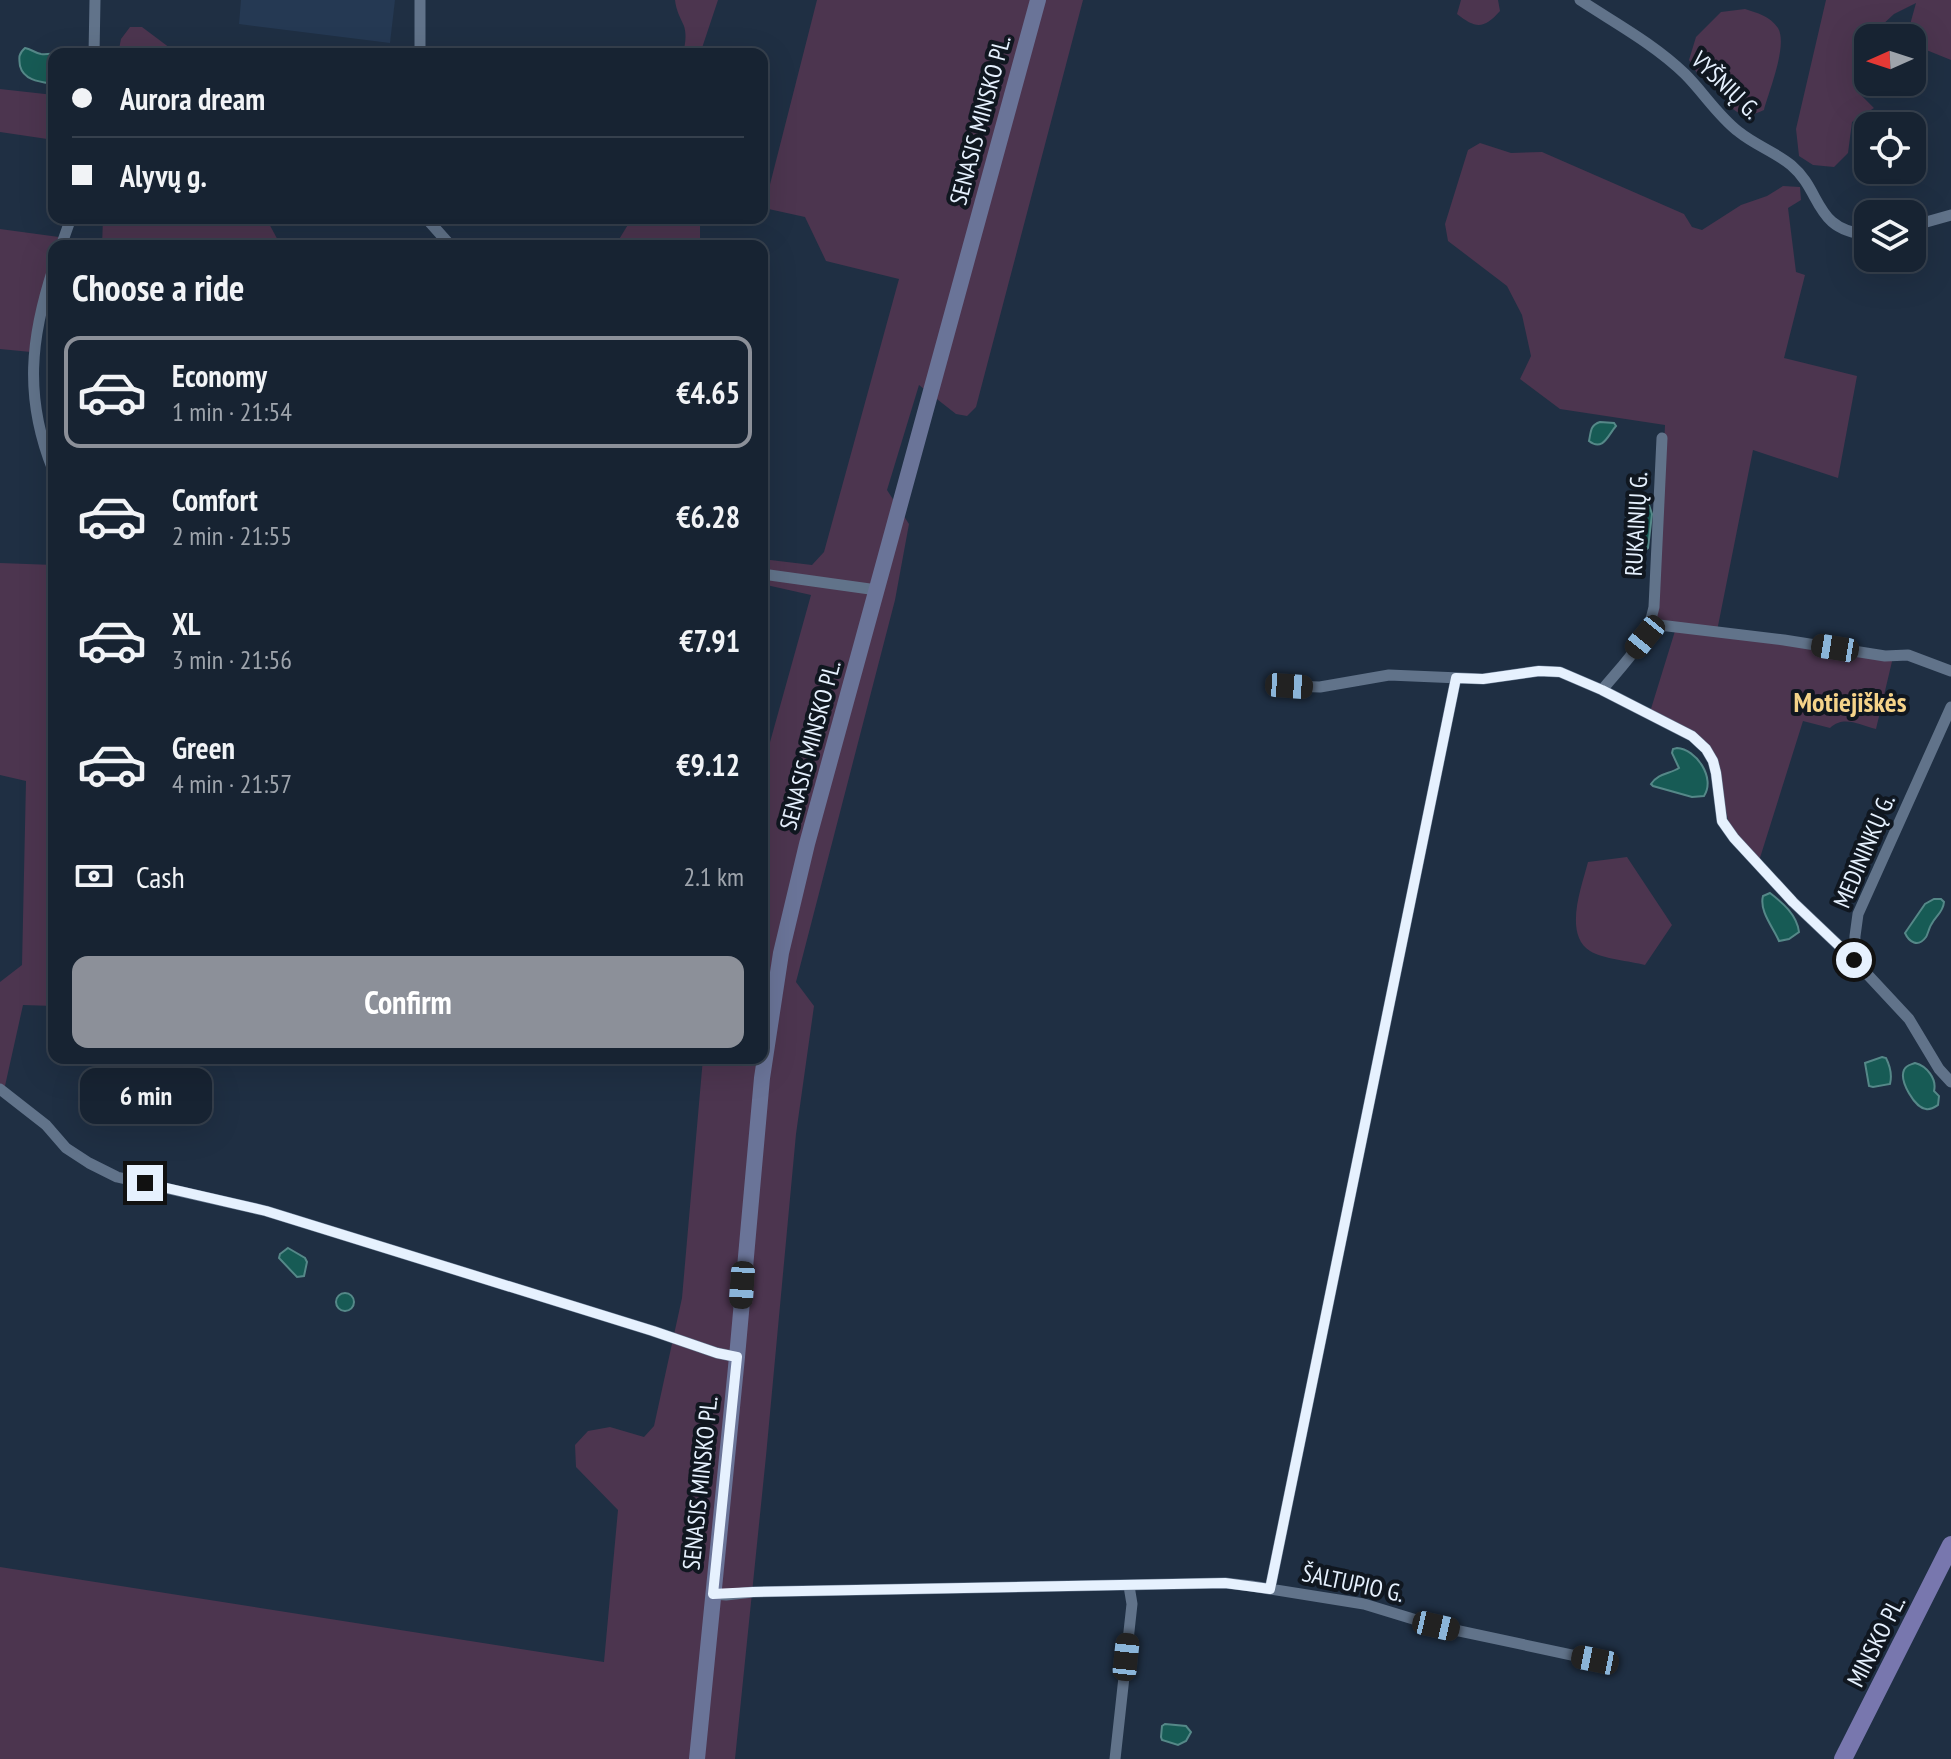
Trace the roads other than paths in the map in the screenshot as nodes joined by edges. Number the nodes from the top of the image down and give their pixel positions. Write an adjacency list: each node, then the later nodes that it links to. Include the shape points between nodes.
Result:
1 (95, 0): 5 (street)
2 (420, 0): 6 (street)
3 (1038, 0): 16 (main road, SENASIS MINSKO PL.)
4 (1580, 0): 10 (street, VYŠNIŲ G., via 1685,74 1739,133 1791,165 1835,225)
5 (94, 48)
6 (420, 48)
7 (1951, 215): 8 (street)
8 (1926, 222)
9 (431, 224): 11 (street)
10 (1854, 232)
11 (446, 240)
12 (48, 287): 14 (street, via 33,364 35,408)
13 (1662, 438): 17 (street, RUKAINIŲ G.)
14 (48, 457)
15 (768, 575): 16 (street)
16 (877, 590): 24 (main road, SENASIS MINSKO PL., via 807,844)
17 (1651, 624): 18 (street, via 1908,655); 21 (street, RUKAINIŲ G.)
18 (1951, 671)
19 (1456, 678): 20 (street, via 1389,675 1320,687); 21 (street, via 1560,672); 31 (street)
20 (1289, 686)
21 (1602, 690): 23 (street, via 1692,736 1706,749 1716,773 1722,821 1793,902)
22 (1951, 707): 23 (street, MEDININKŲ G., via 1858,914)
23 (1854, 960): 26 (street, via 1909,1019)
24 (768, 1036)
25 (764, 1064): 28 (main road, SENASIS MINSKO PL.)
26 (1951, 1082)
27 (0, 1089): 28 (street, via 66,1148 117,1177 266,1211)
28 (737, 1357): 32 (main road, SENASIS MINSKO PL.)
29 (1951, 1545): 36 (highway, MINSKO PL.)
30 (1129, 1586): 31 (street, ŠALTUPIO G., via 1225,1583); 32 (street, ŠALTUPIO G.); 35 (street, via 1132,1604)
31 (1270, 1589): 33 (street, ŠALTUPIO G., via 1364,1604 1436,1626)
32 (713, 1594): 34 (main road, SENASIS MINSKO PL.)
33 (1595, 1660)
34 (697, 1759)
35 (1115, 1759)
36 (1843, 1759)

